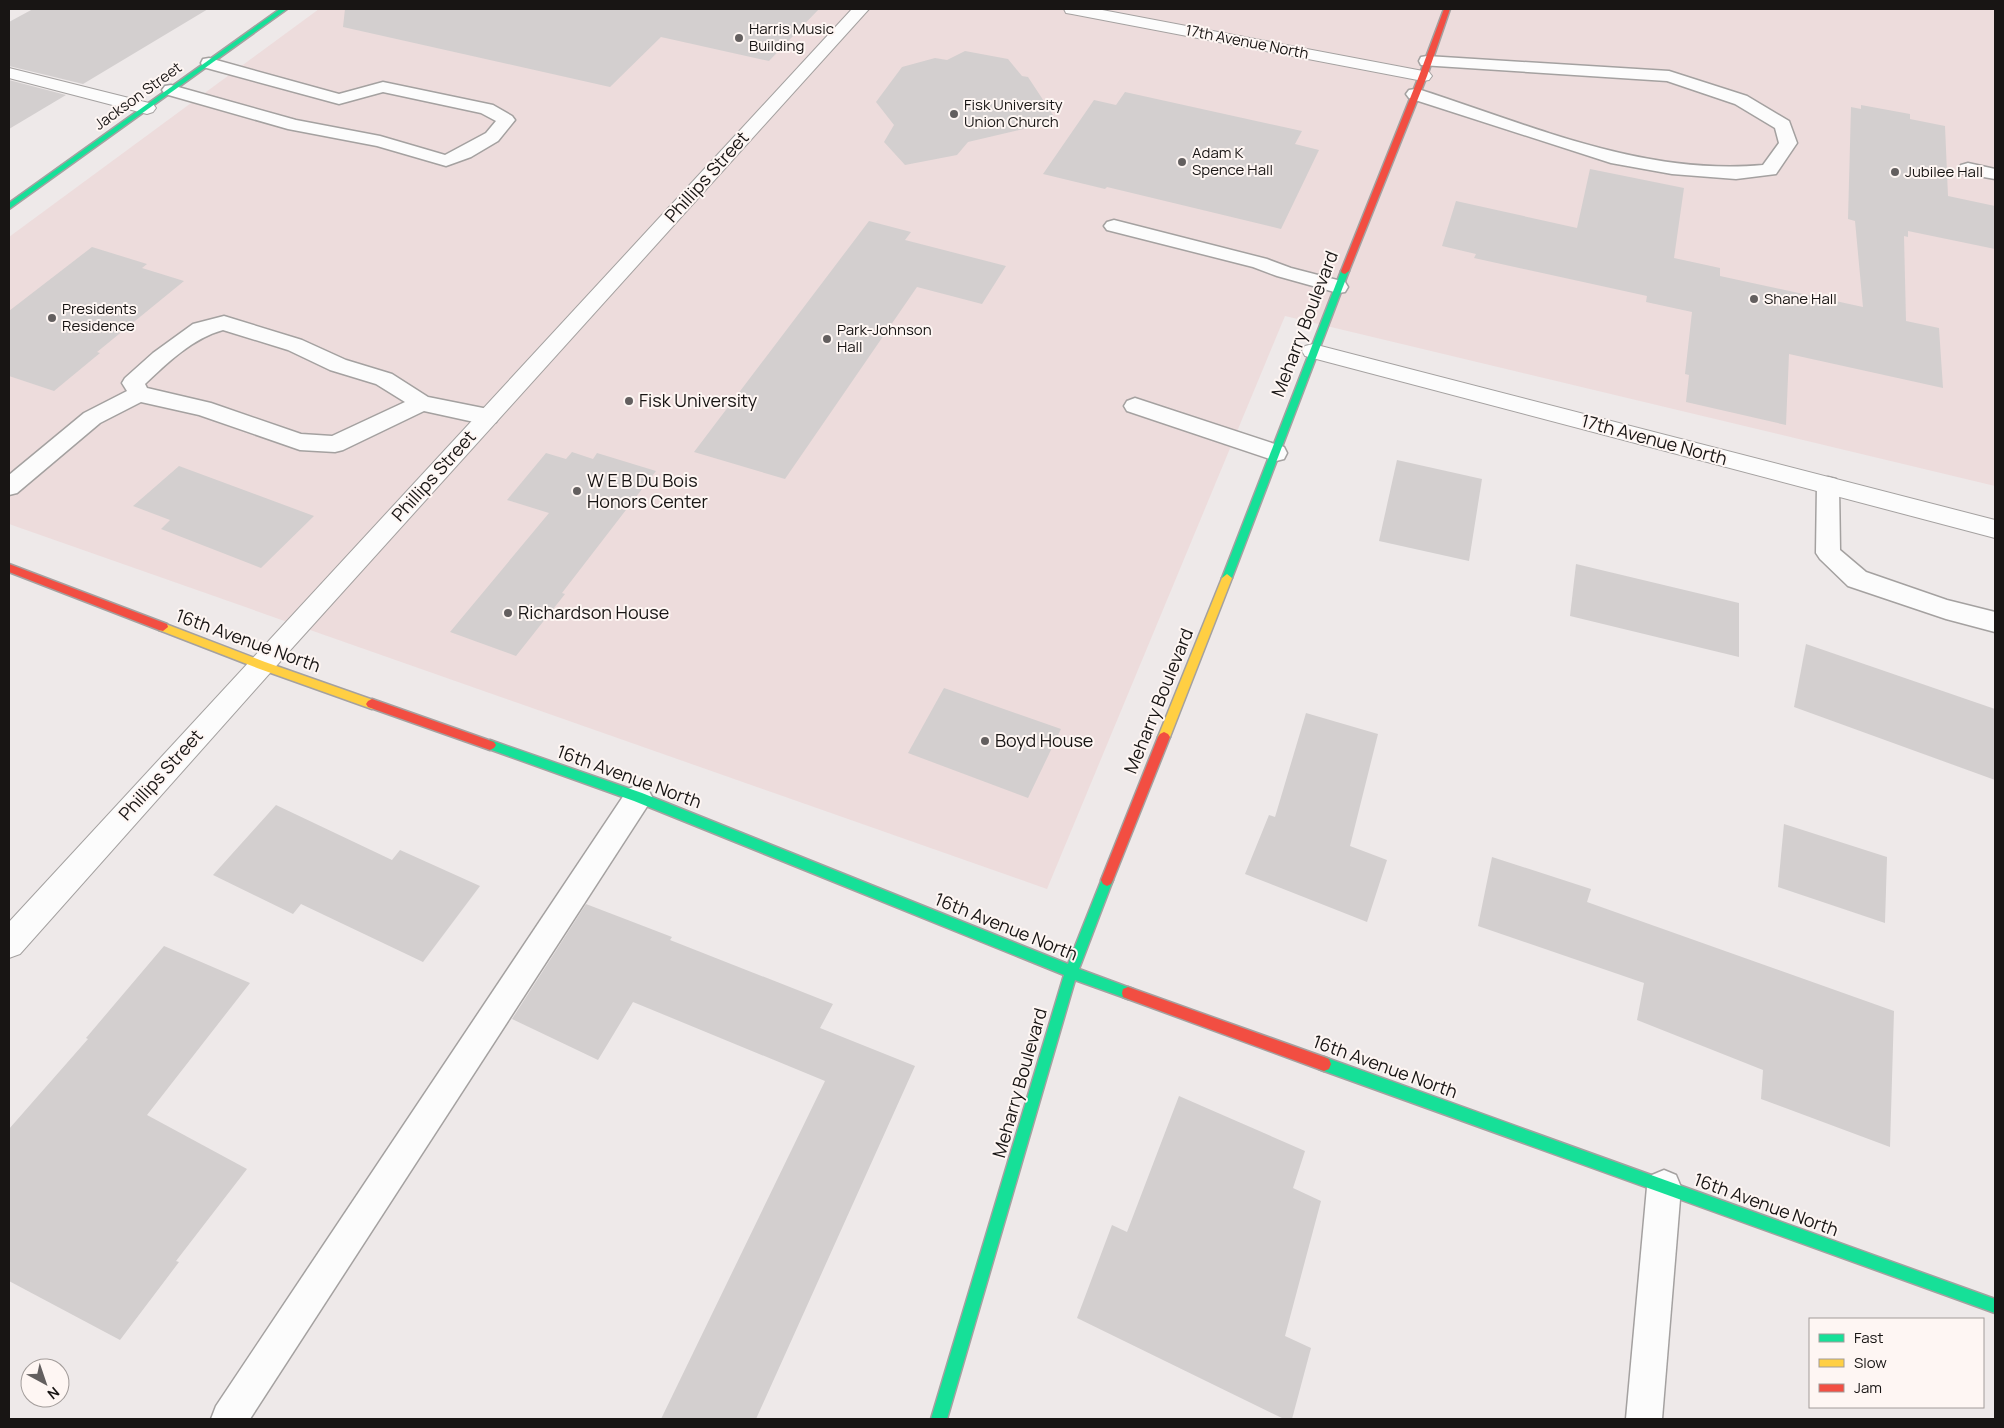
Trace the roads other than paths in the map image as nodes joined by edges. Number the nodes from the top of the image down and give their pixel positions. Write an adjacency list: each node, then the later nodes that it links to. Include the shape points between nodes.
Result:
1 (284, 9): 5 (street, Jackson Street)
2 (861, 9): 20 (street, Phillips Street)
3 (1072, 9): 6 (street, 17th Avenue North)
4 (1447, 9): 6 (street, Meharry Boulevard)
5 (209, 63): 8 (street, Jackson Street); 8 (lane, via 339,99 383,87 488,109 506,120 492,137 446,161 380,141 294,125)
6 (1425, 68): 9 (street, Meharry Boulevard); 9 (lane, via 1669,76 1741,100 1783,125 1788,144 1769,170 1736,173 1672,168 1611,158)
7 (9, 73): 10 (street)
8 (171, 90): 10 (street, Jackson Street)
9 (1415, 94): 15 (street, Meharry Boulevard)
10 (147, 108): 13 (street, Jackson Street)
11 (1968, 169): 12 (lane)
12 (1995, 174)
13 (9, 207)
14 (1114, 226): 15 (lane, via 1260,263)
15 (1338, 287): 16 (street, Meharry Boulevard)
16 (1312, 351): 21 (street, Meharry Boulevard); 22 (street, 17th Avenue North)
17 (139, 394): 18 (lane, via 203,408 300,442 334,444); 18 (lane, via 133,383 160,358 200,330 224,323 295,345 338,365 384,379); 23 (lane, via 92,418)
18 (422, 403): 20 (lane)
19 (1135, 406): 21 (lane)
20 (488, 417): 27 (street, Phillips Street)
21 (1276, 453): 30 (street, Meharry Boulevard)
22 (1828, 485): 24 (street, 17th Avenue North); 26 (lane, via 1828,553 1857,580 1946,610)
23 (9, 487)
24 (1995, 529)
25 (9, 568): 27 (street, 16th Avenue North)
26 (1995, 622)
27 (261, 665): 28 (street, 16th Avenue North); 29 (street, Phillips Street)
28 (638, 797): 30 (street, 16th Avenue North); 33 (lane)
29 (9, 944)
30 (1071, 972): 31 (street, 16th Avenue North); 34 (street, Meharry Boulevard)
31 (1664, 1187): 32 (street, 16th Avenue North); 35 (lane)
32 (1995, 1306)
33 (229, 1419)
34 (939, 1419)
35 (1644, 1419)

